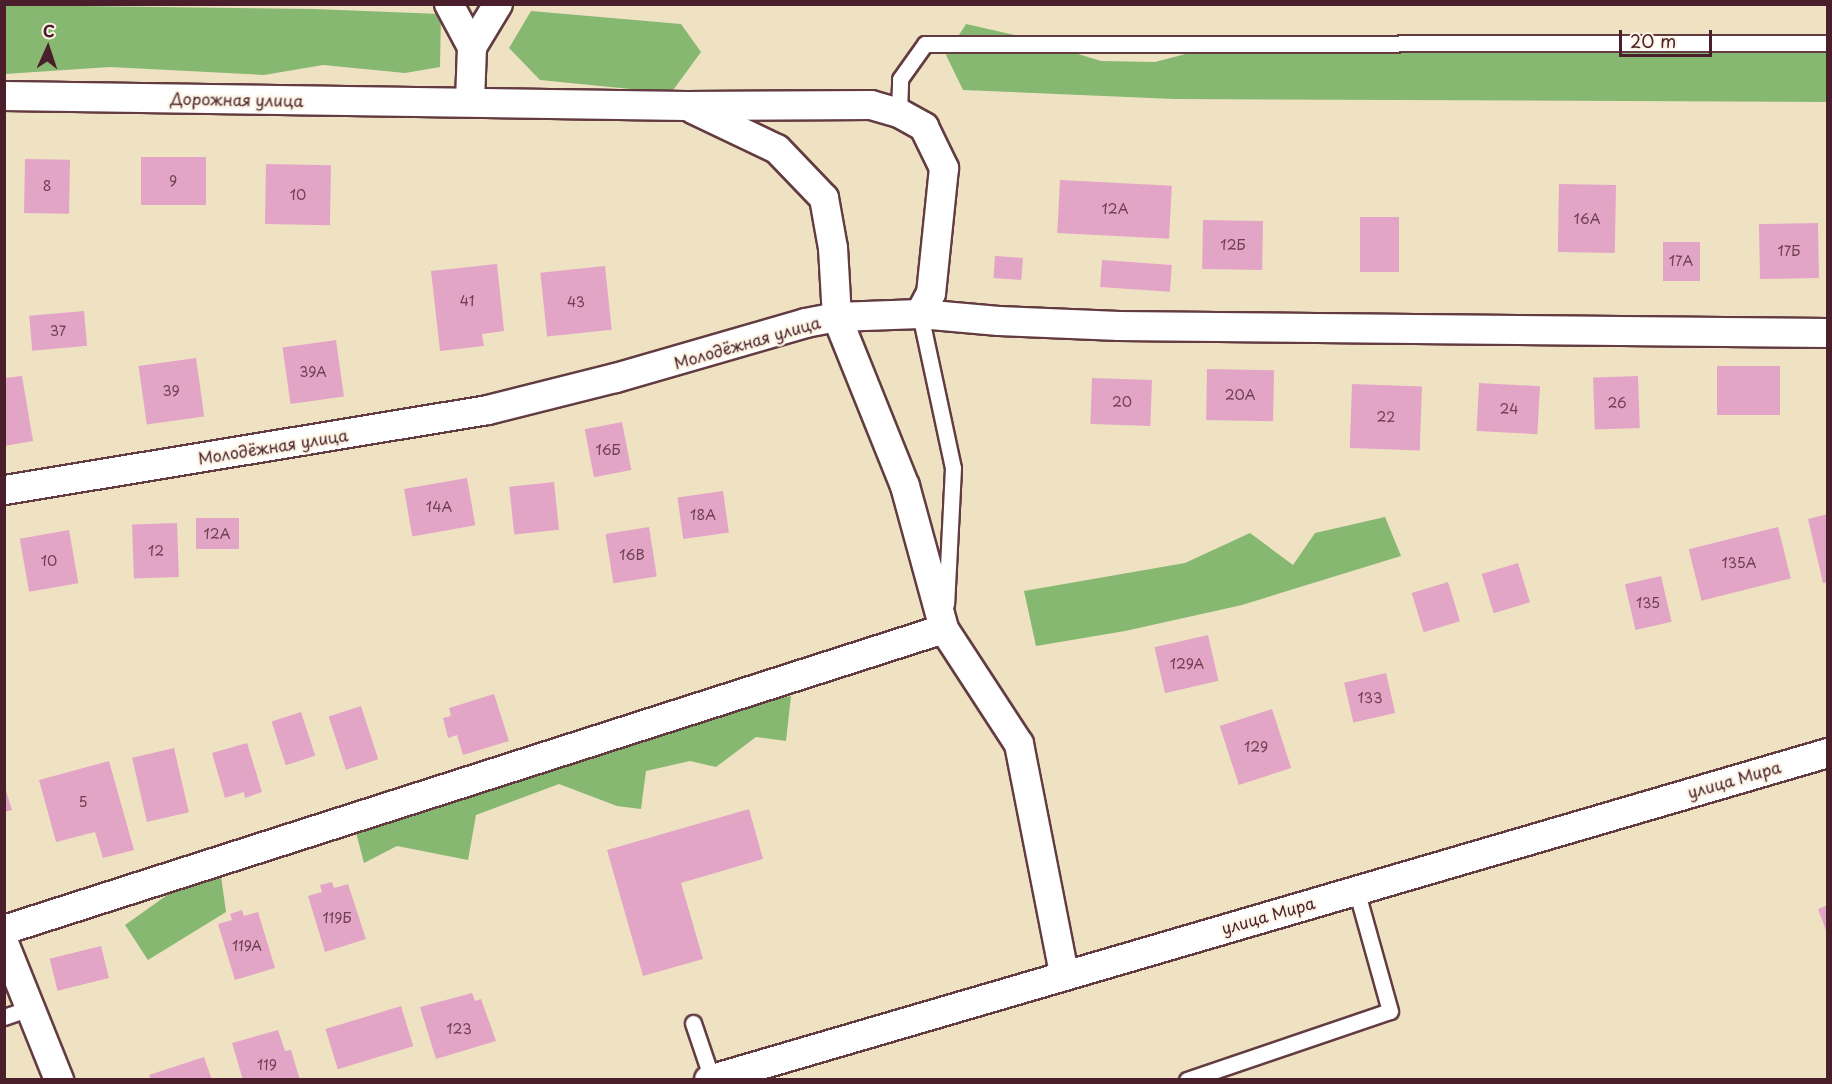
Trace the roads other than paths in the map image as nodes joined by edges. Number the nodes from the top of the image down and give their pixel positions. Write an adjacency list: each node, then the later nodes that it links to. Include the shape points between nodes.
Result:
1 (449, 4): 4 (street)
2 (498, 4): 4 (street)
3 (1827, 43): 8 (lane, via 926,44 900,79)
4 (472, 47): 6 (street)
5 (4, 96): 6 (street, Дорожная улица)
6 (470, 101): 7 (street)
7 (686, 106): 8 (street, via 871,105); 10 (street, via 777,149 824,198 834,248)
8 (899, 113): 9 (street, via 924,127 944,168 931,293)
9 (920, 314): 10 (street, Молодёжная улица); 11 (street, Молодёжная улица, via 1119,326); 13 (lane, via 954,468)
10 (837, 317): 12 (street, Молодёжная улица, via 488,410); 13 (street, via 905,486)
11 (1827, 333)
12 (4, 490)
13 (944, 629): 16 (street); 18 (street, via 1019,744)
14 (1827, 753): 15 (street, улица Мира)
15 (1356, 889): 18 (street, улица Мира); 23 (lane, via 1390,1011)
16 (4, 930)
17 (4, 943): 19 (street)
18 (1064, 974): 21 (street, улица Мира)
19 (17, 1012): 22 (street)
20 (693, 1023): 21 (lane)
21 (710, 1079)
22 (59, 1080)
23 (1187, 1080)

